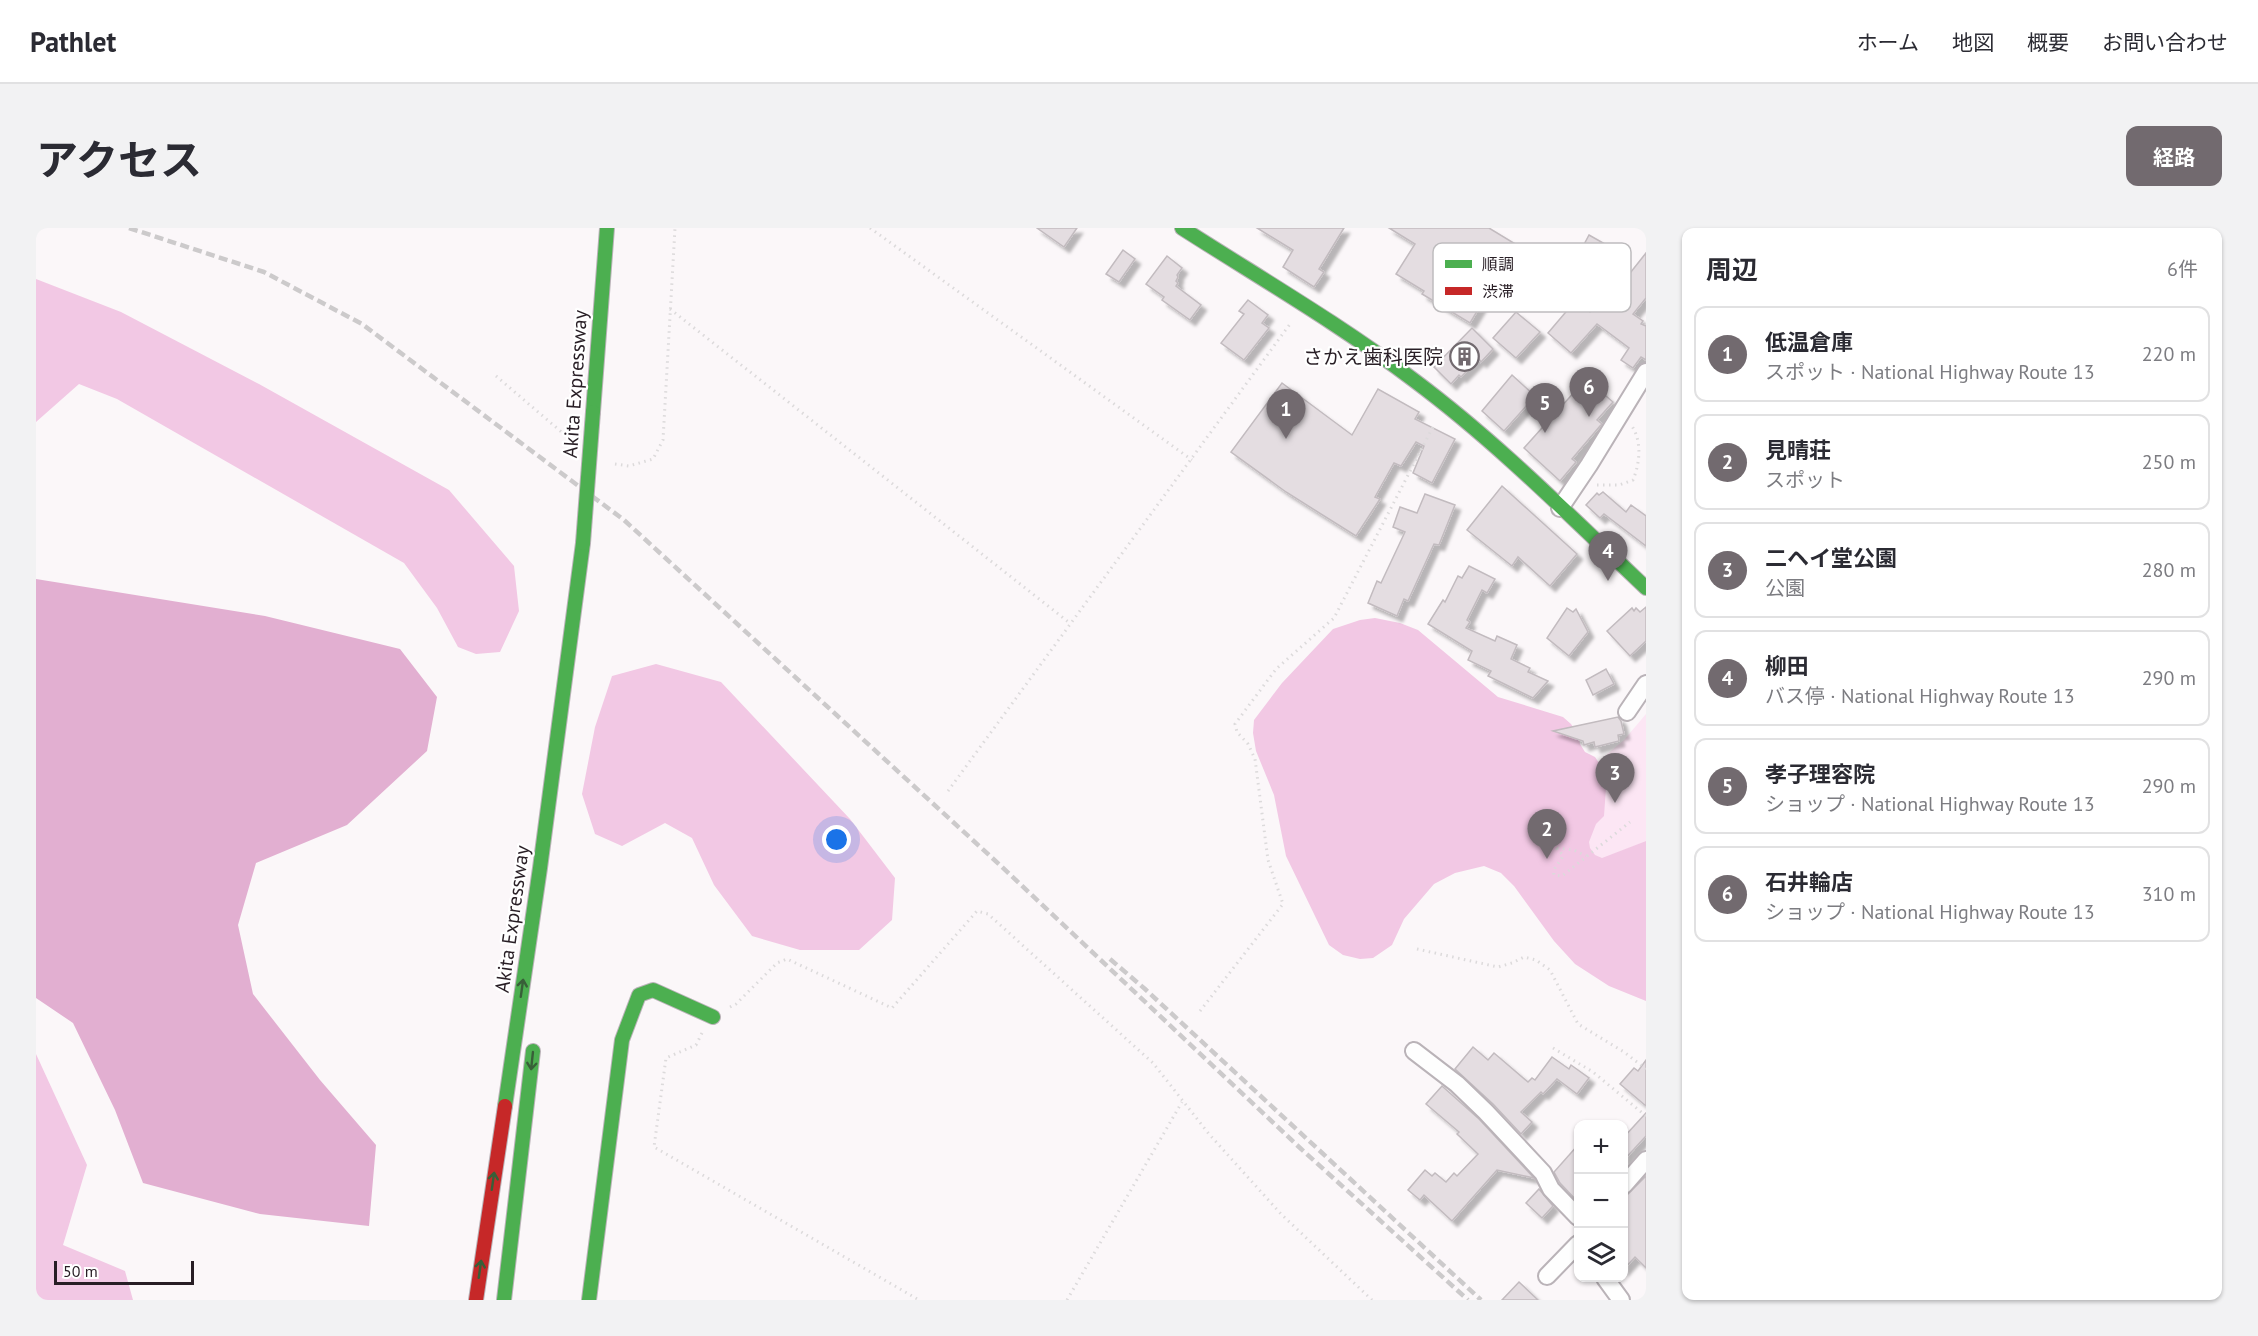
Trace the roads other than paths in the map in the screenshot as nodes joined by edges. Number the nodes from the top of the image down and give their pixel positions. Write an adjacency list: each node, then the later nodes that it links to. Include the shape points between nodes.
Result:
1 (607, 228): 5 (main road, Akita Expressway, bridge)
2 (1182, 228): 4 (main road, via 1415,381 1475,429)
3 (1646, 372): 4 (street)
4 (1560, 508): 6 (main road)
5 (583, 543): 9 (main road, Akita Expressway); 19 (main road, Akita Expressway, one-way to 5)
6 (1646, 588)
7 (1646, 684): 8 (street)
8 (1627, 712)
9 (551, 886)
10 (713, 1017): 21 (main road, via 653,990 639,995 631,1013 622,1040)
11 (534, 1041): 20 (main road, one-way to 20)
12 (1414, 1051): 15 (street, via 1486,1112)
13 (1646, 1160): 14 (street)
14 (1628, 1180)
15 (1574, 1213)
16 (1574, 1248): 17 (street)
17 (1547, 1276)
18 (1608, 1282): 22 (street)
19 (476, 1300)
20 (504, 1300)
21 (589, 1300)
22 (1621, 1300)

